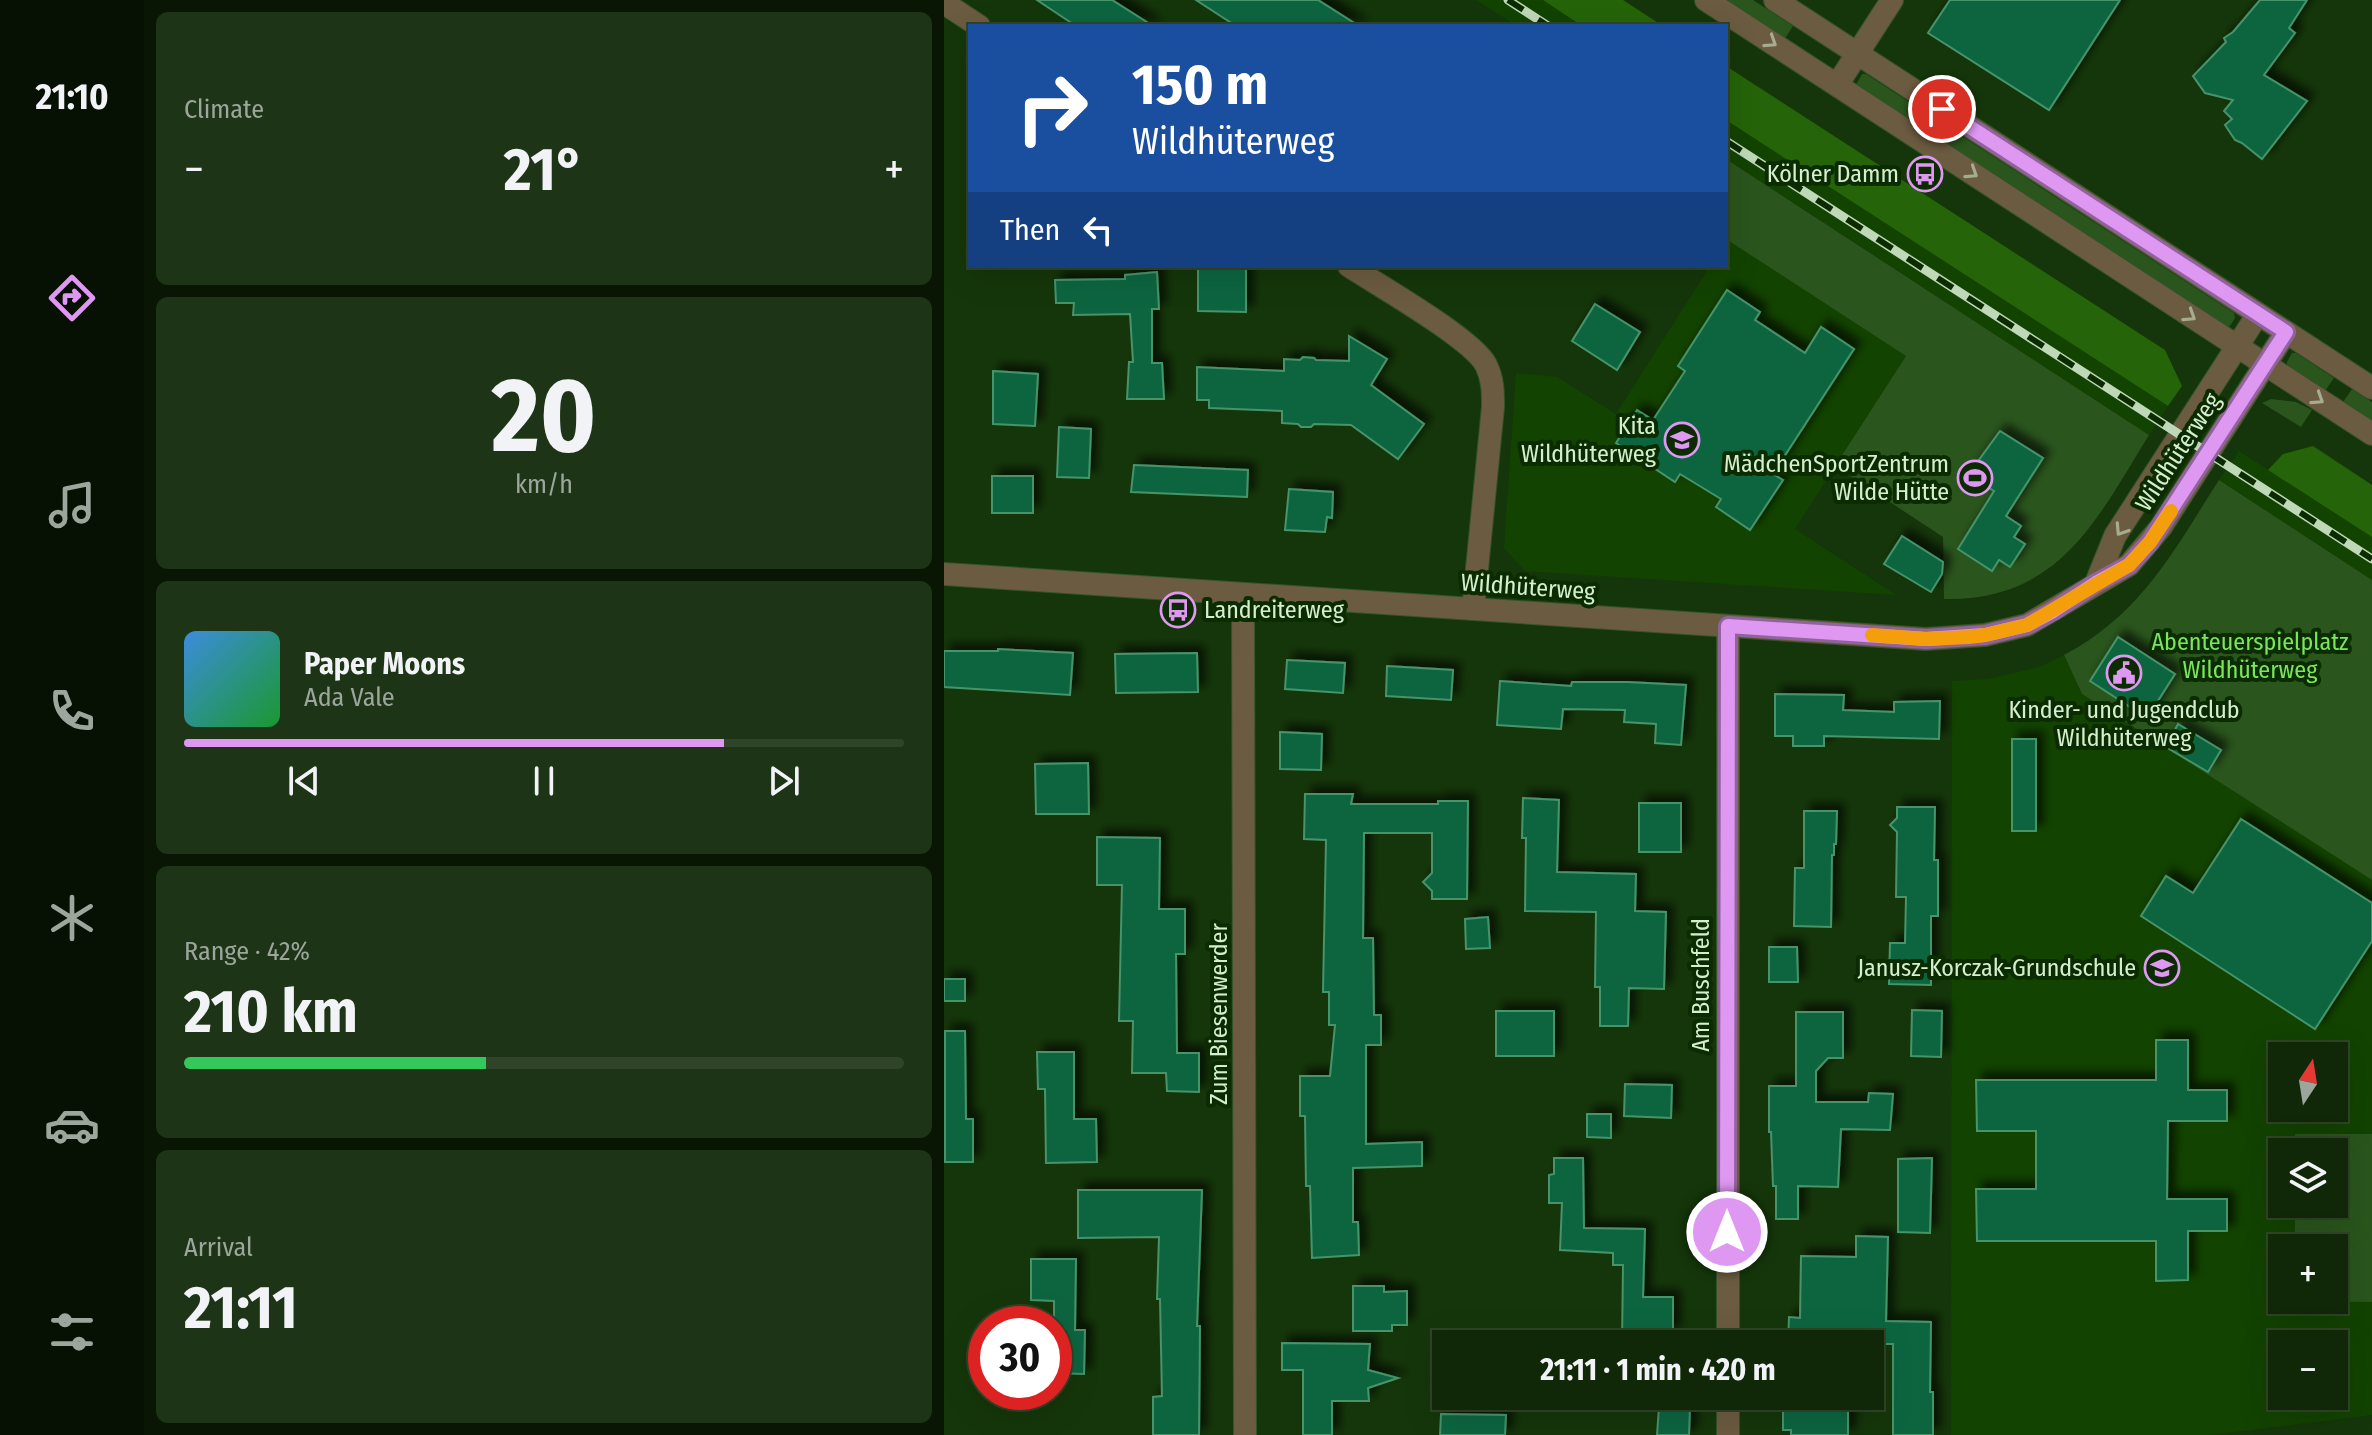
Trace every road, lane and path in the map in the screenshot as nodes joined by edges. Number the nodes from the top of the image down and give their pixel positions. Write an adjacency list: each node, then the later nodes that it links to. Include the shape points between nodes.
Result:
1 (1706, 0): 7 (street, one-way to 7)
2 (1775, 0): 6 (street)
3 (1892, 0): 6 (street)
4 (944, 3): 5 (street)
5 (976, 24)
6 (1857, 53): 7 (street); 9 (street)
7 (1837, 85): 11 (street, one-way to 11)
8 (1352, 268): 18 (street, via 1467,343 1485,362 1493,383)
9 (2258, 314): 10 (street); 11 (street, Wildhüterweg)
10 (2286, 332): 12 (street, Wildhüterweg); 13 (street)
11 (2238, 346): 12 (street); 16 (street, Wildhüterweg, one-way to 16, via 2115,536)
12 (2265, 364): 14 (street, one-way to 14); 16 (street, Wildhüterweg, via 2150,542 2129,565)
13 (2372, 388)
14 (2372, 434)
15 (944, 574): 17 (street, Wildhüterweg)
16 (2096, 583): 19 (street, Wildhüterweg, via 2027,625 1985,635 1926,639)
17 (1243, 594): 18 (street, Wildhüterweg); 22 (street, Zum Biesenwerder)
18 (1473, 609): 19 (street, Wildhüterweg)
19 (1728, 626): 20 (street, Am Buschfeld)
20 (1728, 1330)
21 (1728, 1410): 23 (street)
22 (1245, 1435)
23 (1728, 1435)

